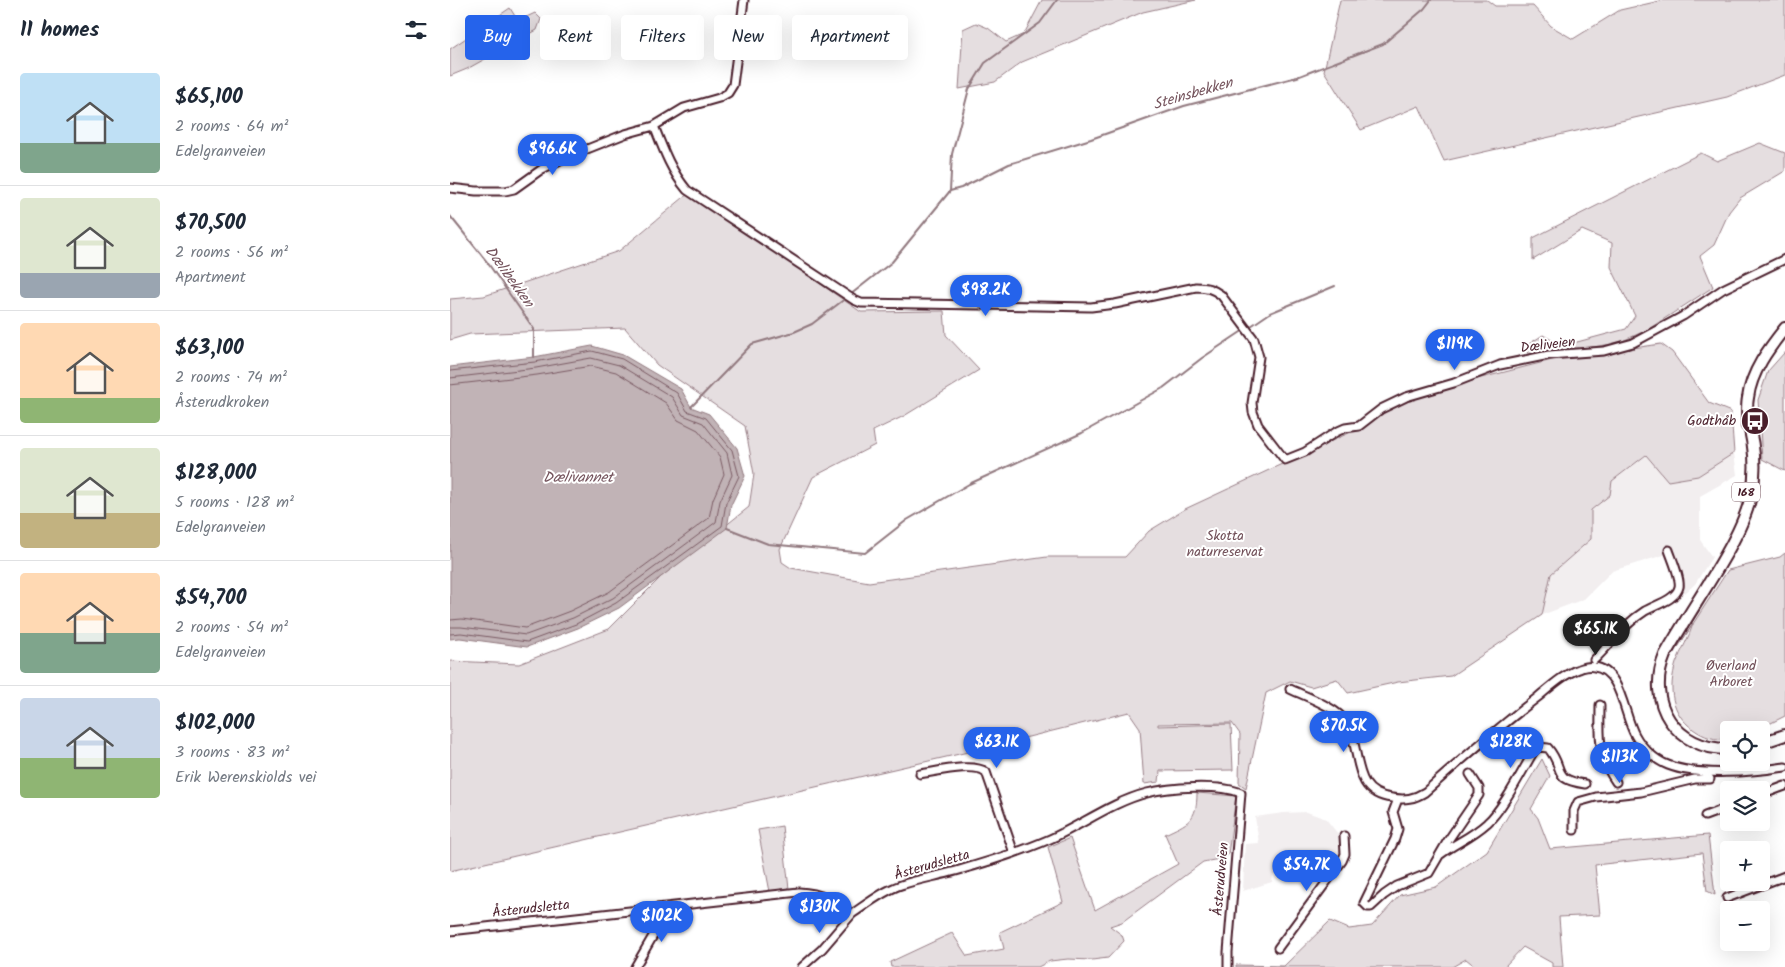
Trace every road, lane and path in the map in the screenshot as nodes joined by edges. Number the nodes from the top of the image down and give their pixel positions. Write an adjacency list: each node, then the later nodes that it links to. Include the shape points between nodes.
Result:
1 (744, 0): 2 (street, via 733,85 728,93 684,108)
2 (654, 126): 3 (street, via 562,159 514,189); 4 (street, Dæliveien, via 670,167 688,190 861,303 1091,307 1196,286 1215,290 1254,339 1259,357 1253,412 1258,425 1285,460 1305,452 1336,432 1359,426 1406,396 1516,361 1604,351 1633,343 1683,316 1723,289)
3 (450, 188)
4 (1785, 259)
5 (1785, 328): 7 (main road, 168)
6 (1785, 338): 7 (main road, 168)
7 (1765, 357): 14 (main road, 168, via 1747,399 1754,456 1753,492 1744,521 1665,655 1659,671 1658,691 1664,713 1674,728 1697,744)
8 (1668, 550): 9 (street, via 1680,583 1678,590 1623,628)
9 (1594, 660)
10 (1290, 689): 24 (street, via 1338,713 1346,721 1366,785 1380,796)
11 (1600, 705): 19 (street, via 1602,757)
12 (1785, 735): 13 (main road)
13 (1770, 740)
14 (1720, 749)
15 (1785, 767): 24 (street, via 1753,772 1718,772 1668,766 1642,746 1612,678 1593,666 1578,669 1552,686 1425,792 1408,800)
16 (920, 774): 29 (street, via 982,768)
17 (1470, 774): 30 (street, via 1479,788 1479,795)
18 (1710, 779): 27 (street, via 1578,802 1574,811)
19 (1616, 782)
20 (1585, 784): 30 (street, via 1564,779 1548,748 1538,747 1492,818)
21 (1785, 786): 22 (street)
22 (1770, 792)
23 (1241, 793): 29 (street, Åsterudsletta, via 1190,788 1145,793); 39 (street, Åsterudveien)
24 (1398, 799): 30 (street, via 1394,812 1398,829 1396,839 1364,903 1371,907 1398,886 1429,873)
25 (1720, 810): 26 (street)
26 (1705, 816)
27 (1574, 830)
28 (1344, 836): 36 (street, via 1346,854 1342,861)
29 (1014, 853): 34 (street, Åsterudsletta, via 900,885)
30 (1439, 855)
31 (1785, 876): 32 (street)
32 (1727, 898)
33 (661, 908): 34 (street, Åsterudsletta, via 810,892 825,896); 35 (street, Åsterudsletta); 37 (street, via 653,936)
34 (852, 914): 38 (street)
35 (450, 931)
36 (1278, 948)
37 (634, 967)
38 (802, 967)
39 (1228, 967)

